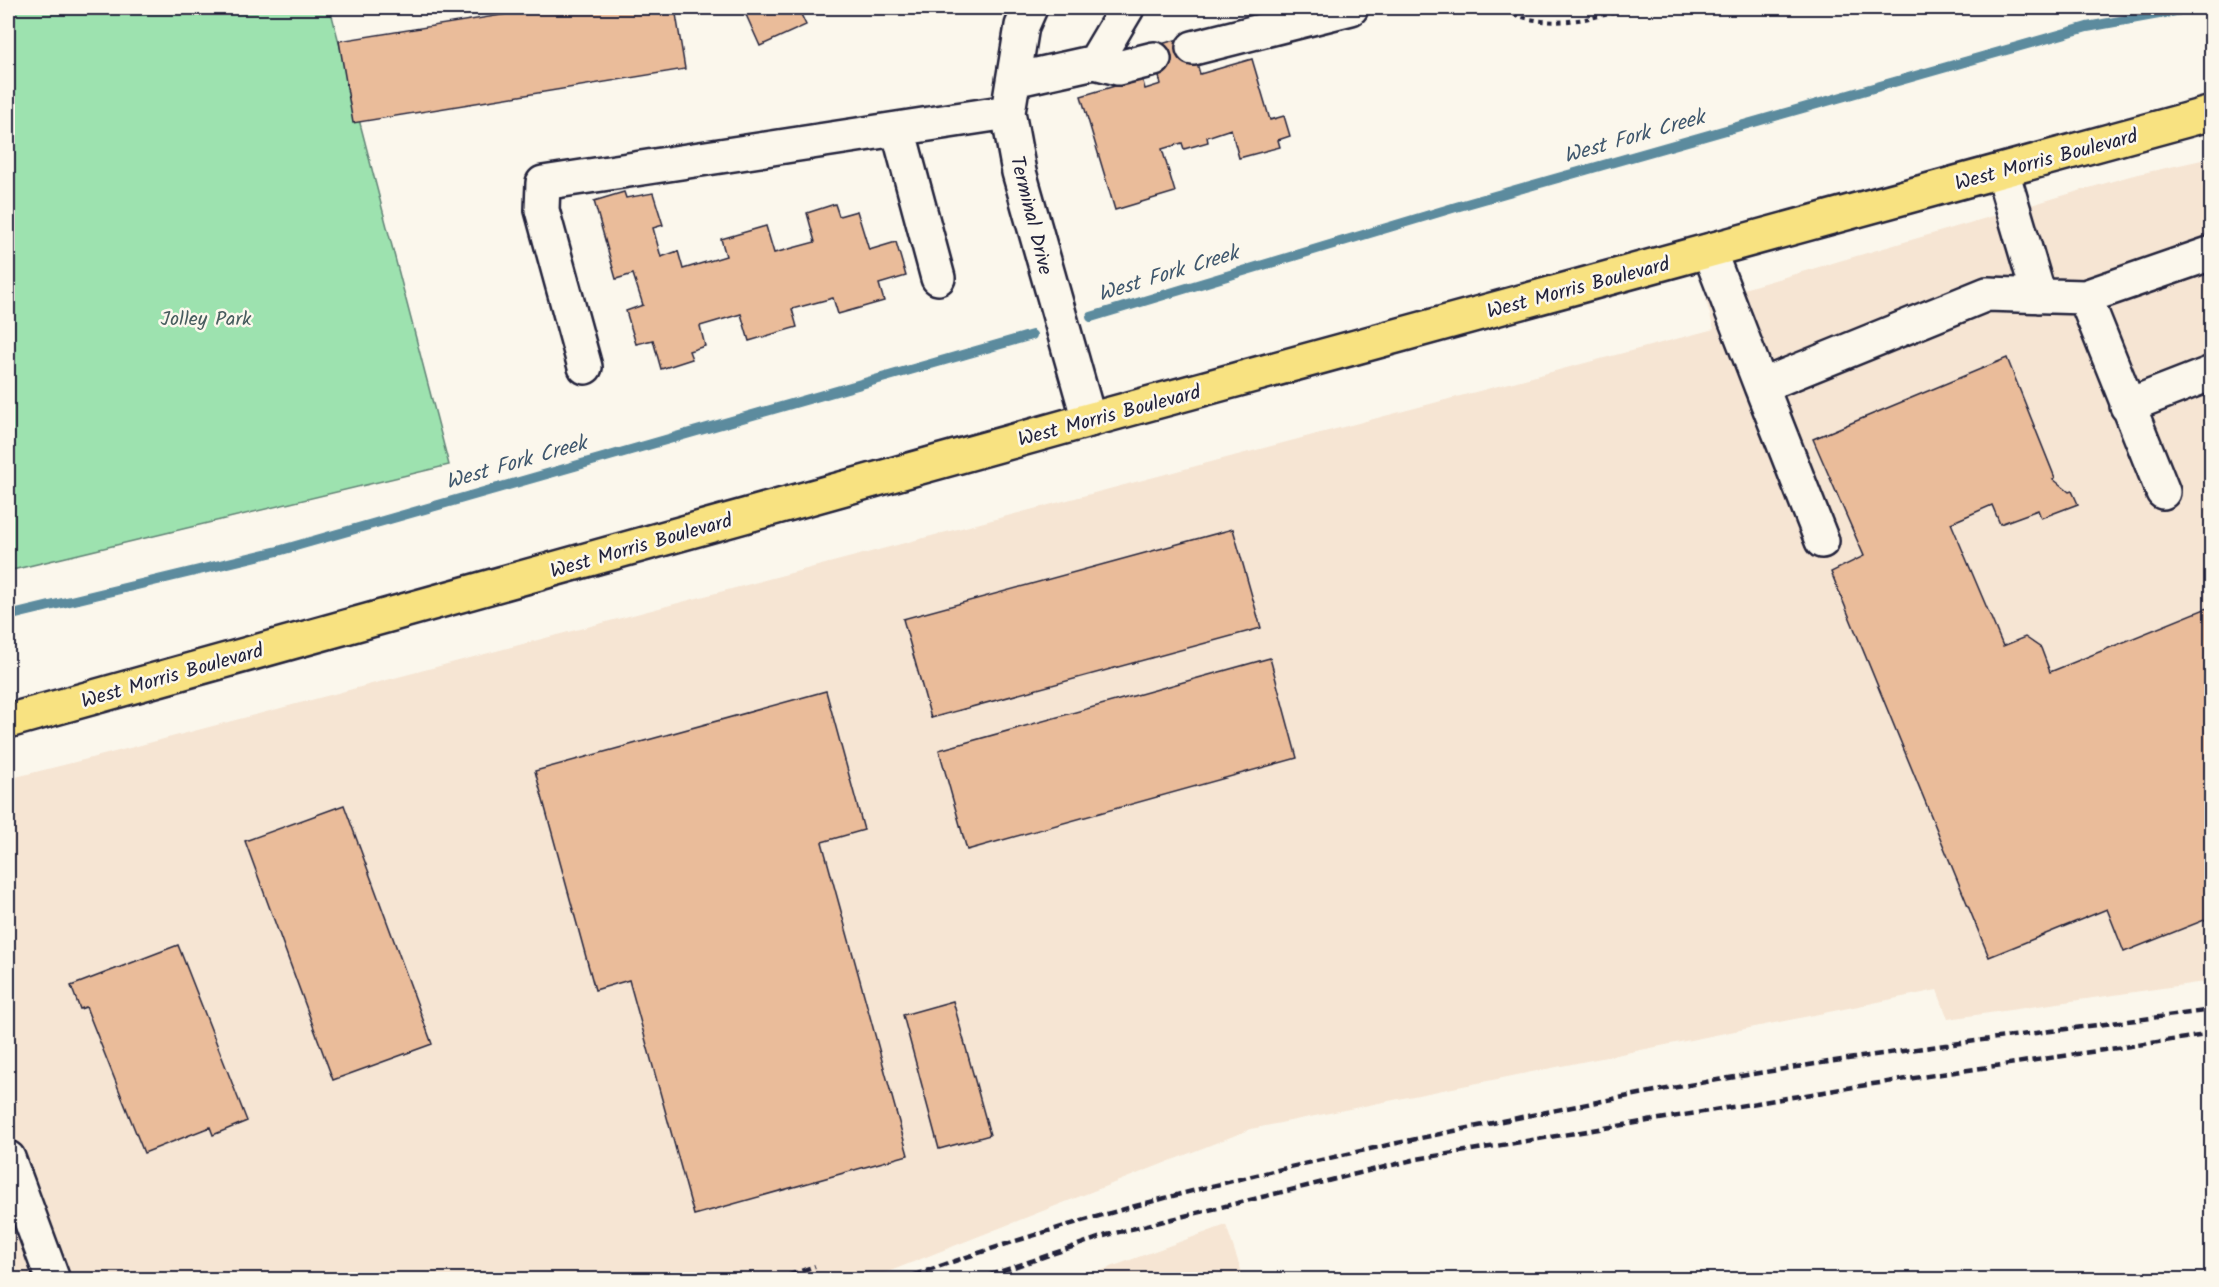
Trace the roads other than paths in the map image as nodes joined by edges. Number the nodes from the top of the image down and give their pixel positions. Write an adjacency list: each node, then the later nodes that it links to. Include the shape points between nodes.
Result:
1 (1030, 8): 7 (street, Terminal Drive, via 1022,26)
2 (1127, 8): 6 (street)
3 (1351, 8): 4 (street)
4 (1192, 48)
5 (1154, 59): 6 (street, via 1118,68)
6 (1095, 62): 7 (street)
7 (1014, 80): 8 (street, Terminal Drive)
8 (1008, 112): 10 (street); 21 (street, Terminal Drive, via 1019,172)
9 (2211, 114): 11 (main road, West Morris Boulevard)
10 (897, 129): 14 (street); 17 (street, via 543,183 542,210)
11 (2002, 171): 12 (main road, West Morris Boulevard); 15 (street)
12 (1709, 250): 19 (street); 21 (main road, West Morris Boulevard)
13 (2211, 253): 16 (street)
14 (938, 278)
15 (2039, 296): 16 (street); 19 (street, via 1987,294)
16 (2085, 297): 20 (street)
17 (585, 366)
18 (2211, 374): 20 (street)
19 (1761, 386): 23 (street)
20 (2127, 406): 22 (street)
21 (1089, 420): 24 (main road, West Morris Boulevard)
22 (2163, 492)
23 (1822, 541)
24 (8, 721)
25 (8, 1158): 26 (street)
26 (52, 1280)

